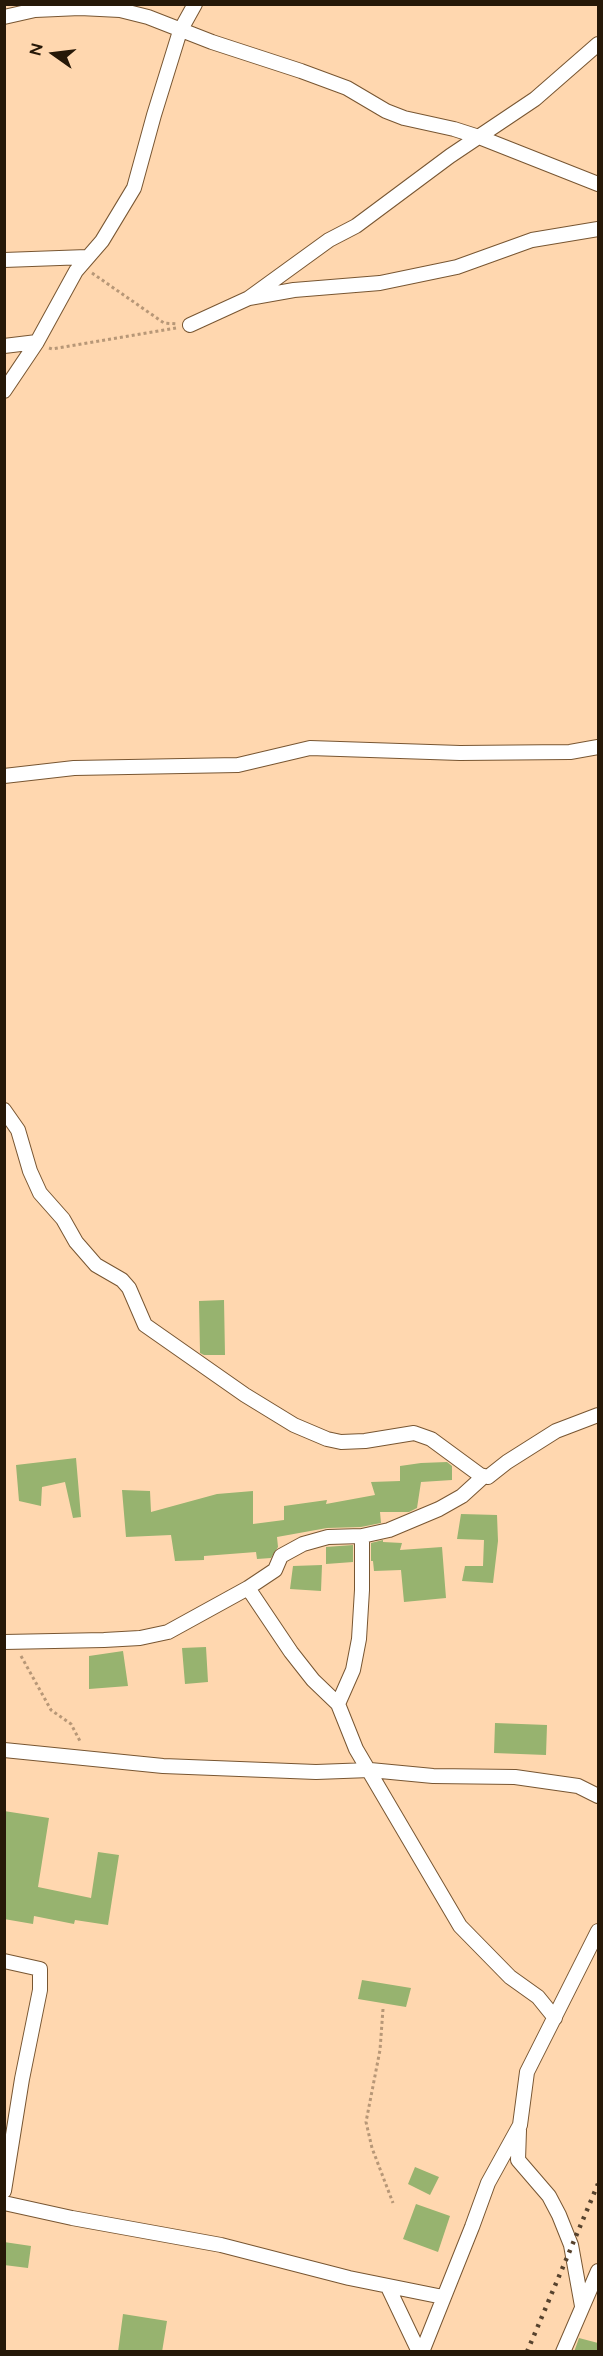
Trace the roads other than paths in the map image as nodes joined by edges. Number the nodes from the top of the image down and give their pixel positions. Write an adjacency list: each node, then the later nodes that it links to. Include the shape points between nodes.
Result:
1 (195, 4): 3 (street)
2 (4, 17): 3 (street, via 36,10 120,10)
3 (180, 31): 5 (street, via 338,85 404,118); 9 (street, via 134,188 107,234)
4 (598, 44): 5 (street, via 535,99)
5 (479, 137): 6 (street); 10 (street)
6 (598, 184)
7 (598, 229): 10 (street, via 532,240 458,267 380,283)
8 (4, 260): 9 (street)
9 (83, 261): 12 (street)
10 (249, 298): 11 (street)
11 (190, 325)
12 (37, 342): 13 (street); 14 (street)
13 (4, 346)
14 (4, 391)
15 (598, 747): 16 (street, via 570,752 471,753 310,748 238,765 74,768)
16 (4, 776)
17 (4, 1110): 19 (street, via 18,1131 40,1193 96,1264 129,1288 142,1319 152,1330 294,1425 341,1442 414,1433 431,1439)
18 (598, 1416): 19 (street, via 556,1431 492,1475)
19 (484, 1476): 20 (street, via 462,1496 439,1509 389,1530)
20 (362, 1536): 21 (street, via 328,1537 303,1544 281,1556 275,1570); 23 (street, via 359,1638 353,1670)
21 (248, 1588): 22 (street, via 168,1632 104,1641); 23 (street, via 299,1662)
22 (9, 1642)
23 (338, 1704): 25 (street, via 356,1749)
24 (4, 1750): 25 (street, via 163,1766 316,1772)
25 (370, 1770): 26 (street, via 552,1781 578,1786); 29 (street, via 460,1926 510,1977 538,1997)
26 (598, 1796)
27 (598, 1931): 29 (street)
28 (4, 1961): 31 (street, via 40,1969 40,1990)
29 (555, 2018): 30 (street, via 527,2072)
30 (520, 2125): 35 (street, via 488,2182); 36 (street, via 518,2160 549,2196 559,2215 571,2245)
31 (4, 2191)
32 (4, 2203): 34 (street, via 221,2246)
33 (598, 2271): 36 (street)
34 (388, 2287): 35 (street); 37 (street)
35 (443, 2297): 37 (street)
36 (582, 2306): 38 (street)
37 (420, 2352)
38 (563, 2352)

